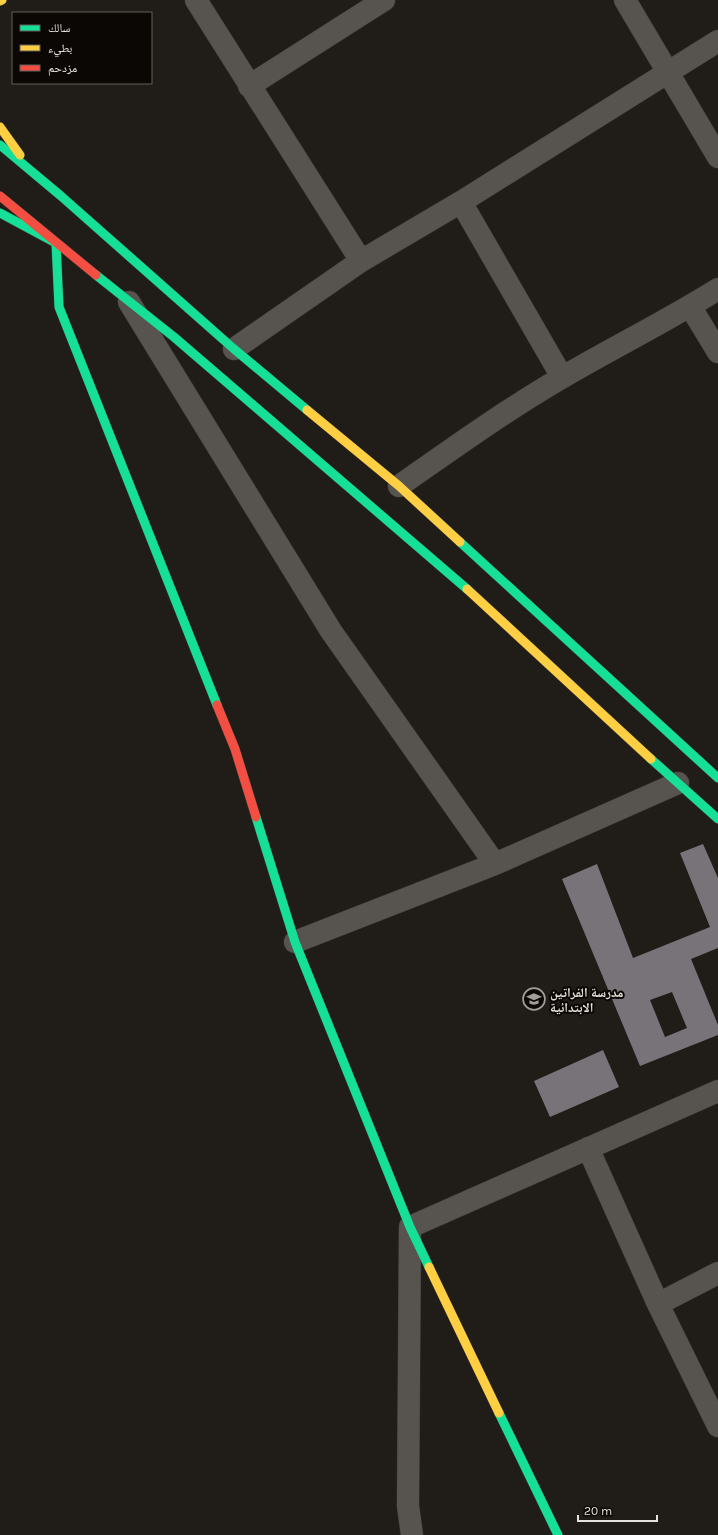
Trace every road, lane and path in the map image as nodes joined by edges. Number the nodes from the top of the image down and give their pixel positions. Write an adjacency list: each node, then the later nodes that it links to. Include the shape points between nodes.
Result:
1 (196, 0): 6 (street)
2 (384, 0): 6 (street)
3 (625, 0): 5 (street)
4 (718, 41): 5 (street)
5 (667, 72): 9 (street); 12 (street)
6 (249, 86): 15 (street)
7 (0, 127): 10 (street)
8 (0, 145): 10 (street)
9 (718, 157)
10 (31, 171): 19 (street)
11 (0, 196): 14 (street)
12 (461, 202): 15 (street); 21 (street)
13 (0, 213): 14 (street)
14 (56, 243): 17 (street); 27 (street, via 59,307 235,749)
15 (361, 261): 19 (street)
16 (718, 289): 18 (street)
17 (128, 300): 24 (street, via 403,533); 26 (street, via 331,631)
18 (690, 306): 20 (street); 21 (street)
19 (234, 349): 22 (street)
20 (718, 352)
21 (562, 378): 22 (street, via 464,440)
22 (399, 486): 23 (street)
23 (718, 778)
24 (678, 783): 25 (street); 26 (street)
25 (718, 819)
26 (495, 864): 27 (street)
27 (295, 942): 30 (street)
28 (718, 1091): 29 (street)
29 (588, 1148): 30 (street); 32 (street)
30 (410, 1228): 34 (street, via 408,1506); 35 (street)
31 (718, 1273): 32 (street)
32 (658, 1304): 33 (street)
33 (718, 1426)
34 (412, 1535)
35 (558, 1535)

